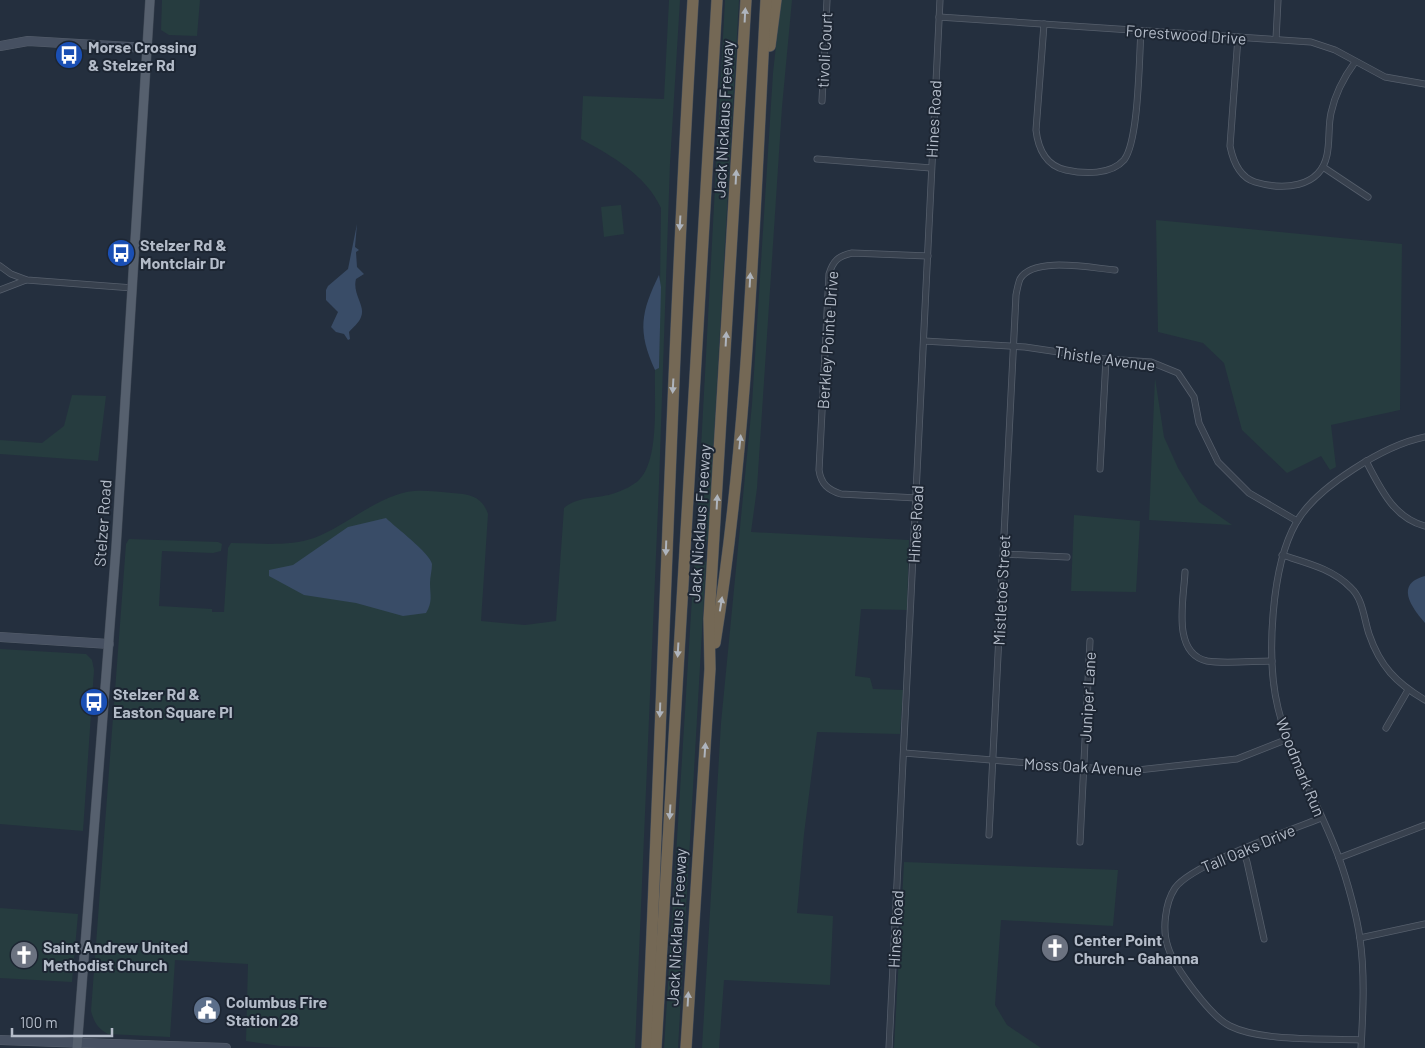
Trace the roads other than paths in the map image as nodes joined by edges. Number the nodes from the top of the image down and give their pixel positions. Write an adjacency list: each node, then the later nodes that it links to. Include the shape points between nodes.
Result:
1 (150, 0): 16 (main road, Stelzer Road)
2 (691, 0): 69 (highway, one-way to 69)
3 (717, 0): 70 (highway, Jack Nicklaus Freeway, one-way to 70)
4 (746, 0): 48 (highway, Jack Nicklaus Freeway, one-way to 4, via 709,609)
5 (766, 0): 20 (highway)
6 (776, 0): 20 (highway)
7 (827, 0): 19 (street, tivoli Court)
8 (940, 0): 10 (street, Hines Road)
9 (1278, 0): 14 (street)
10 (939, 17): 11 (street, Forestwood Drive); 23 (street, Hines Road)
11 (1044, 24): 12 (street, Forestwood Drive); 12 (street, via 1036,130 1044,155 1065,170 1101,172 1114,168 1125,159 1132,140)
12 (1141, 31): 13 (street, Forestwood Drive)
13 (1238, 37): 14 (street, Forestwood Drive); 22 (street, via 1230,146 1238,170 1250,180 1294,186 1307,182)
14 (1276, 39): 17 (street, Forestwood Drive, via 1310,42 1335,50)
15 (0, 46): 16 (main road, via 28,41)
16 (147, 48): 29 (main road, Stelzer Road)
17 (1355, 62): 18 (street, Forestwood Drive, via 1385,77); 22 (street, via 1342,81 1330,113 1327,154)
18 (1425, 84)
19 (822, 100)
20 (759, 129): 48 (highway, one-way to 20, via 727,568 741,431)
21 (817, 159): 23 (street)
22 (1322, 167): 24 (street)
23 (931, 168): 25 (street, Hines Road)
24 (1368, 197)
25 (928, 256): 31 (street, Hines Road); 37 (street, Berkley Pointe Drive, via 852,253 841,255 832,263 819,470 823,484 841,494)
26 (0, 266): 28 (street)
27 (1114, 270): 32 (street, Mistletoe Street, via 1048,265 1032,268 1020,279 1016,295)
28 (27, 280): 29 (street); 30 (street)
29 (132, 288): 46 (main road, Stelzer Road)
30 (0, 290)
31 (924, 342): 32 (street, Thistle Avenue); 37 (street, Hines Road)
32 (1014, 346): 33 (street, Thistle Avenue); 40 (street, Mistletoe Street)
33 (1106, 358): 36 (street); 38 (street, Thistle Avenue, via 1151,362 1178,373 1194,397 1199,423 1218,462 1250,493)
34 (1425, 437): 35 (street, Woodmark Run, via 1408,440)
35 (1366, 461): 38 (street, Woodmark Run, via 1321,493); 39 (street, via 1386,498 1400,513)
36 (1100, 469)
37 (917, 498): 53 (street, Hines Road)
38 (1296, 521): 41 (street, Woodmark Run)
39 (1425, 526)
40 (1003, 554): 42 (street); 54 (street, Mistletoe Street)
41 (1282, 555): 47 (street, Woodmark Run, via 1276,587); 49 (street, via 1329,570 1353,589 1384,669)
42 (1067, 557)
43 (1185, 572): 47 (street, via 1183,633 1186,646 1195,656 1207,661)
44 (0, 637): 46 (main road)
45 (1090, 641): 55 (street, Juniper Lane)
46 (109, 644): 67 (main road, Stelzer Road)
47 (1272, 661): 52 (street, Woodmark Run, via 1278,707)
48 (710, 669): 71 (highway, Jack Nicklaus Freeway, one-way to 48)
49 (1408, 690): 50 (street); 51 (street)
50 (1425, 700)
51 (1386, 728)
52 (1288, 739): 55 (street, Moss Oak Avenue, via 1237,759 1129,771); 56 (street, Woodmark Run)
53 (904, 753): 54 (street, Moss Oak Avenue); 72 (street, Hines Road)
54 (992, 760): 55 (street, Moss Oak Avenue); 58 (street, Mistletoe Street)
55 (1084, 768): 59 (street, Juniper Lane)
56 (1321, 818): 60 (street, Tall Oaks Drive); 61 (street, Woodmark Run)
57 (1425, 826): 61 (street)
58 (989, 835)
59 (1080, 842)
60 (1242, 850): 64 (street, via 1248,862); 66 (street, Tall Oaks Drive, via 1194,871 1175,888 1166,912 1166,927 1167,947 1177,964 1206,1007 1229,1026 1258,1035)
61 (1339, 858): 63 (street, Woodmark Run)
62 (1425, 924): 63 (street)
63 (1360, 938): 66 (street, Woodmark Run)
64 (1264, 939)
65 (0, 1040): 67 (main road)
66 (1361, 1040): 73 (street, Woodmark Run)
67 (77, 1046): 68 (main road)
68 (226, 1048)
69 (648, 1048)
70 (656, 1048)
71 (686, 1048)
72 (889, 1048)
73 (1360, 1048)

